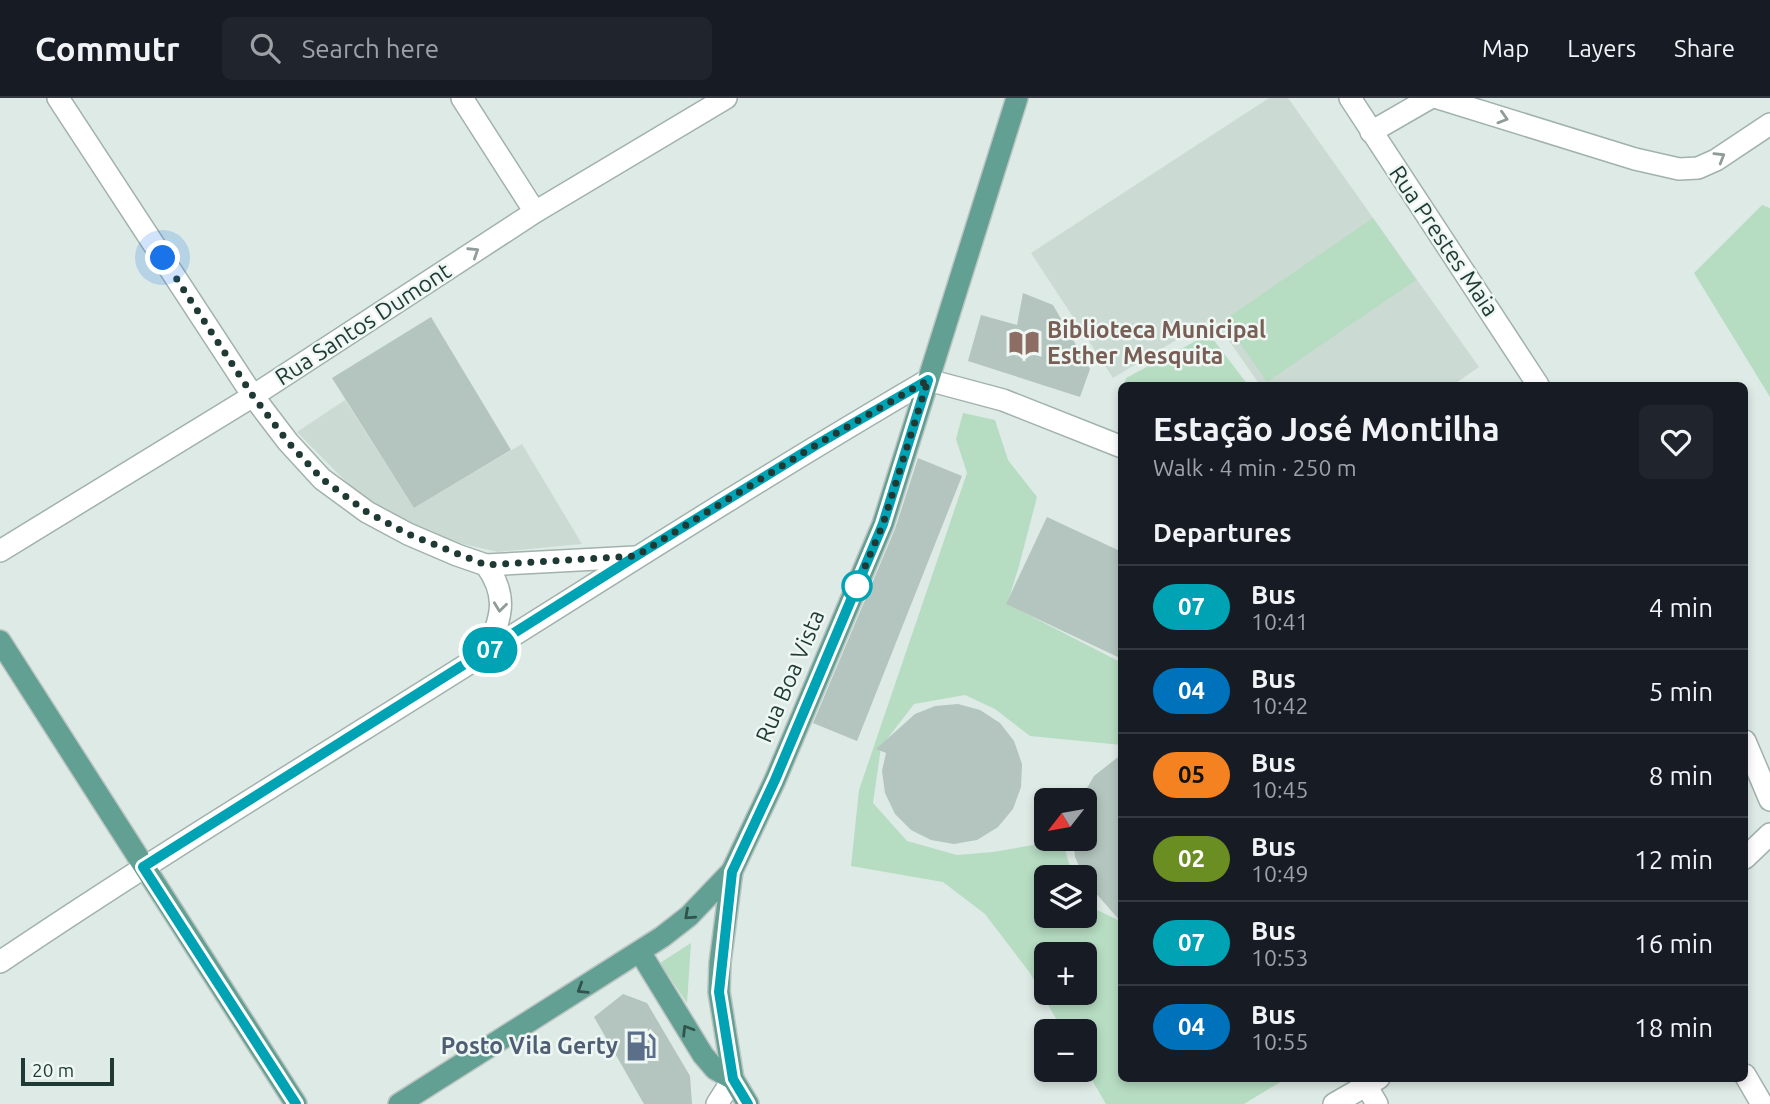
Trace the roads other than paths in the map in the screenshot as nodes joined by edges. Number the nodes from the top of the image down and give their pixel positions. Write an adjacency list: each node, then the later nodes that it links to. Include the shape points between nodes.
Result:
1 (58, 98): 13 (street)
2 (462, 98): 10 (street)
3 (726, 98): 10 (street, Rua Santos Dumont)
4 (1017, 98): 11 (main road, Rua Boa Vista)
5 (1350, 98): 9 (street, Rua Prestes Maia)
6 (1430, 98): 9 (street)
7 (1438, 98): 8 (street, one-way to 8, via 1679,169 1698,168 1716,160)
8 (1770, 124)
9 (1371, 132): 12 (street, Rua Prestes Maia)
10 (535, 212): 13 (street, Rua Santos Dumont, one-way to 10)
11 (928, 380): 14 (street, via 1003,400); 16 (street); 30 (main road, Rua Boa Vista, via 883,524)
12 (1536, 382)
13 (253, 396): 15 (street, Rua Santos Dumont); 17 (street, via 322,479 367,512)
14 (1118, 445)
15 (0, 551)
16 (636, 556): 17 (street); 19 (street)
17 (486, 565): 19 (street, one-way to 19, via 502,595)
18 (0, 641): 29 (main road)
19 (487, 652): 29 (street)
20 (1748, 746): 21 (street)
21 (1763, 770): 22 (street)
22 (1770, 800)
23 (1770, 807): 24 (street)
24 (1770, 823)
25 (1770, 834): 27 (street)
26 (1770, 848): 28 (street)
27 (1748, 855)
28 (1748, 856)
29 (143, 867): 32 (street); 36 (main road)
30 (732, 872): 31 (main road, one-way to 31, via 689,916); 33 (main road, Rua Boa Vista, via 719,992)
31 (640, 952): 33 (main road, one-way to 31, via 703,1055); 37 (main road, one-way to 37)
32 (0, 962)
33 (733, 1079): 38 (street); 39 (main road)
34 (1748, 1080): 42 (street)
35 (1372, 1082): 40 (street); 41 (street)
36 (296, 1104)
37 (399, 1104)
38 (717, 1104)
39 (748, 1104)
40 (1334, 1104)
41 (1377, 1104)
42 (1762, 1104)

